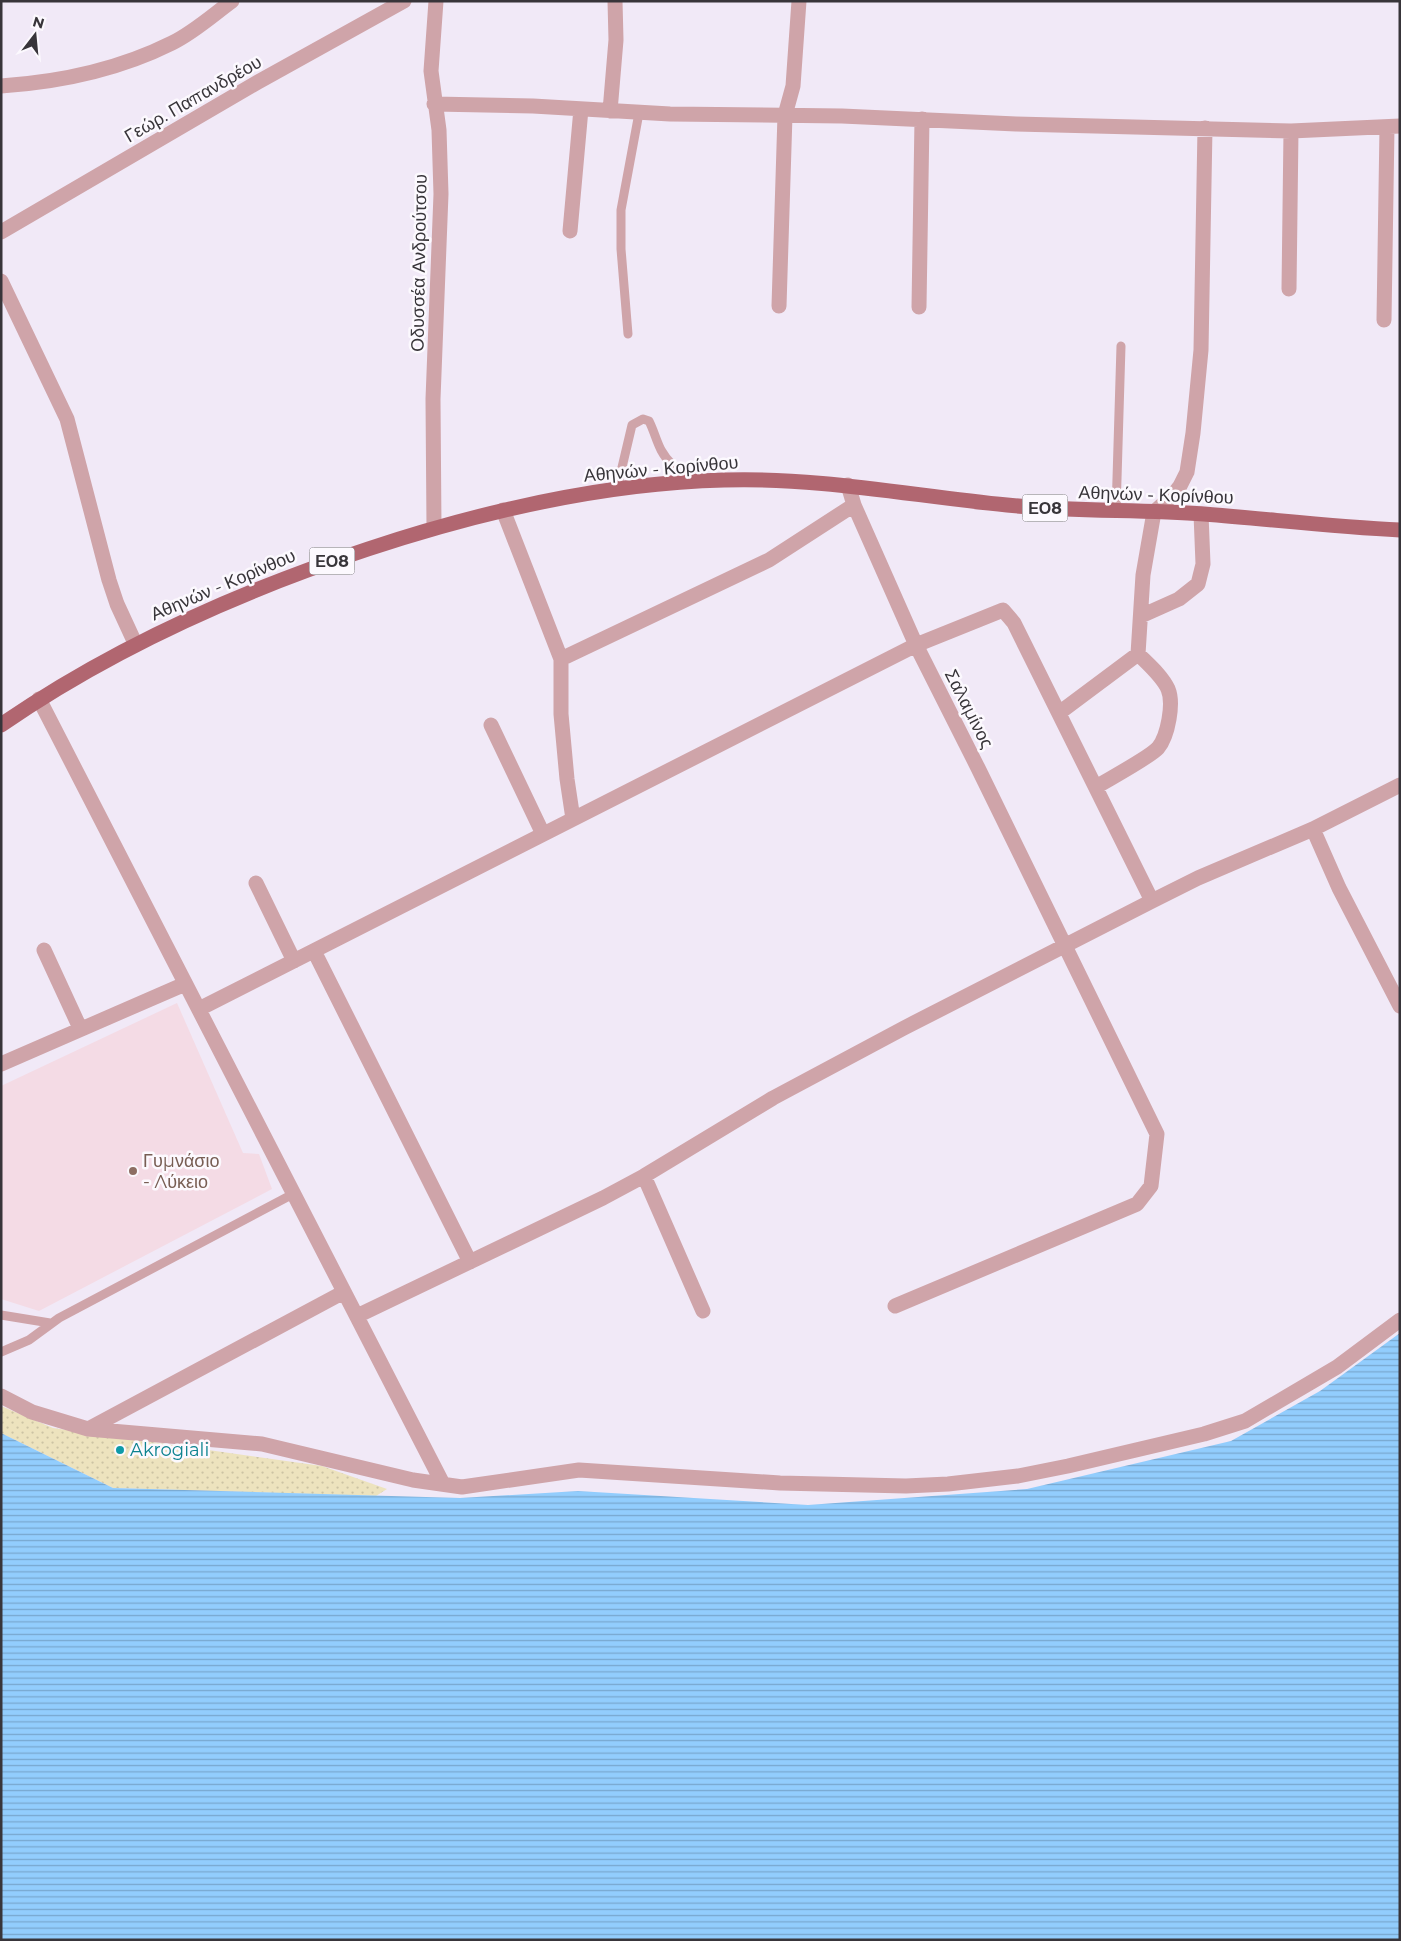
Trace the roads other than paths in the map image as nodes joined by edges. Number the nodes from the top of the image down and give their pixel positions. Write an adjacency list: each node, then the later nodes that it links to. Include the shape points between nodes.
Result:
1 (232, 1): 6 (street)
2 (404, 1): 18 (street, Γεώρ. Παπανδρέου)
3 (436, 1): 8 (street, Οδυσσέα Ανδρούτσου, via 431,72)
4 (615, 1): 10 (street, via 616,40)
5 (799, 1): 12 (street, via 793,86)
6 (219, 6): 7 (street, via 173,43 86,76)
7 (1, 86)
8 (434, 104): 9 (street); 34 (street, Οδυσσέα Ανδρούτσου, via 439,130 441,194 433,399)
9 (581, 109): 10 (street); 17 (street)
10 (610, 111): 11 (street)
11 (639, 113): 12 (street); 24 (lane, via 621,210)
12 (785, 115): 13 (street); 21 (street)
13 (922, 119): 15 (street); 22 (street)
14 (1394, 126): 16 (street); 23 (street)
15 (1205, 128): 16 (street); 32 (street, via 1201,350 1193,433 1187,472 1173,496)
16 (1291, 131): 20 (street)
17 (570, 231)
18 (1, 232)
19 (1, 282): 37 (street, via 67,419 116,604)
20 (1289, 289)
21 (779, 306)
22 (919, 307)
23 (1384, 320)
24 (628, 334)
25 (1121, 346): 31 (lane)
26 (692, 481): 27 (main road, Αθηνών - Κορίνθου / ΕΟ8, via 798,480); 28 (main road, Αθηνών - Κορίνθου / ΕΟ8); 28 (lane, via 674,468 661,450 649,421 643,420 632,425 619,480)
27 (848, 485): 29 (street, Σαλαμίνος); 31 (main road, Αθηνών - Κορίνθου / ΕΟ8, via 1004,505)
28 (613, 490): 30 (main road, Αθηνών - Κορίνθου / ΕΟ8)
29 (854, 505): 38 (street, Σαλαμίνος); 40 (street, via 768,560)
30 (503, 510): 34 (main road, Αθηνών - Κορίνθου / ΕΟ8); 40 (street)
31 (1116, 512): 32 (main road, Αθηνών - Κορίνθου / ΕΟ8)
32 (1154, 512): 33 (main road, Αθηνών - Κορίνθου / ΕΟ8); 36 (street, via 1143,575)
33 (1201, 514): 35 (main road, Αθηνών - Κορίνθου / ΕΟ8); 36 (street, via 1203,564 1198,584 1179,599)
34 (434, 527): 37 (main road, Αθηνών - Κορίνθου / ΕΟ8, via 275,581)
35 (1400, 530)
36 (1141, 616): 39 (street)
37 (136, 643): 41 (main road, Αθηνών - Κορίνθου / ΕΟ8)
38 (916, 645): 42 (street, via 1004,610 1014,623); 47 (street); 52 (street, Σαλαμίνος)
39 (1138, 654): 42 (street); 46 (street, via 1169,690 1167,731 1158,748)
40 (561, 659): 47 (street, via 564,751)
41 (39, 699): 43 (main road, Αθηνών - Κορίνθου / ΕΟ8); 56 (street)
42 (1059, 713): 46 (street)
43 (1, 725)
44 (490, 725): 49 (street)
45 (1400, 785): 48 (street)
46 (1096, 787): 51 (street)
47 (574, 819): 49 (street)
48 (1313, 829): 51 (street); 57 (street, via 1348,906)
49 (542, 834): 54 (street)
50 (256, 884): 55 (street)
51 (1152, 901): 52 (street)
52 (1065, 946): 61 (street, via 773,1098); 65 (street, Σαλαμίνος, via 1157,1134 1151,1186 1137,1204)
53 (44, 950): 59 (street)
54 (314, 951): 55 (street); 63 (street)
55 (294, 961): 58 (street)
56 (185, 984): 58 (street); 59 (street)
57 (1400, 1006)
58 (198, 1009): 62 (street)
59 (80, 1028): 60 (street)
60 (1, 1064)
61 (644, 1176): 63 (street); 66 (street)
62 (293, 1194): 64 (street); 70 (lane)
63 (470, 1262): 68 (street)
64 (344, 1292): 68 (street); 73 (street)
65 (895, 1306)
66 (703, 1311)
67 (1, 1315): 70 (lane)
68 (356, 1316): 74 (street)
69 (1400, 1320): 74 (street, via 1338,1367 1245,1421 1204,1434 1018,1476 906,1486 780,1483 579,1470 480,1486)
70 (50, 1323): 71 (lane, via 29,1340)
71 (1, 1352)
72 (1, 1396): 73 (street, via 32,1412)
73 (88, 1429): 74 (street, via 262,1444 413,1480)
74 (443, 1484)

